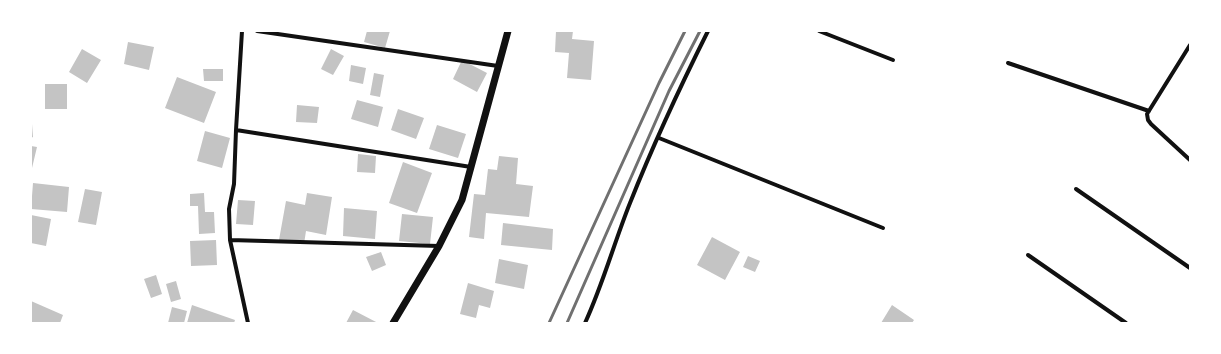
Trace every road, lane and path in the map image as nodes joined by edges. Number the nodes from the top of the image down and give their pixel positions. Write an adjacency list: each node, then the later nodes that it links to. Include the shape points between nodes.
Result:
1 (242, 31): 11 (street)
2 (257, 31): 9 (street)
3 (508, 31): 9 (street)
4 (708, 31): 12 (street)
5 (819, 31): 7 (street)
6 (1190, 45): 10 (street)
7 (893, 60)
8 (1008, 64): 10 (street)
9 (498, 66): 14 (street)
10 (1149, 111): 13 (street, via 1147,114 1151,124)
11 (236, 130): 14 (street); 17 (street, via 234,184 228,209)
12 (659, 138): 16 (street); 23 (street, via 630,203)
13 (1190, 160)
14 (470, 167): 18 (street, via 462,200)
15 (1076, 189): 20 (street)
16 (883, 228)
17 (230, 240): 18 (street); 21 (street)
18 (439, 246): 22 (street)
19 (1028, 254): 24 (street)
20 (1190, 268)
21 (248, 323)
22 (392, 323)
23 (585, 323)
24 (1126, 323)

